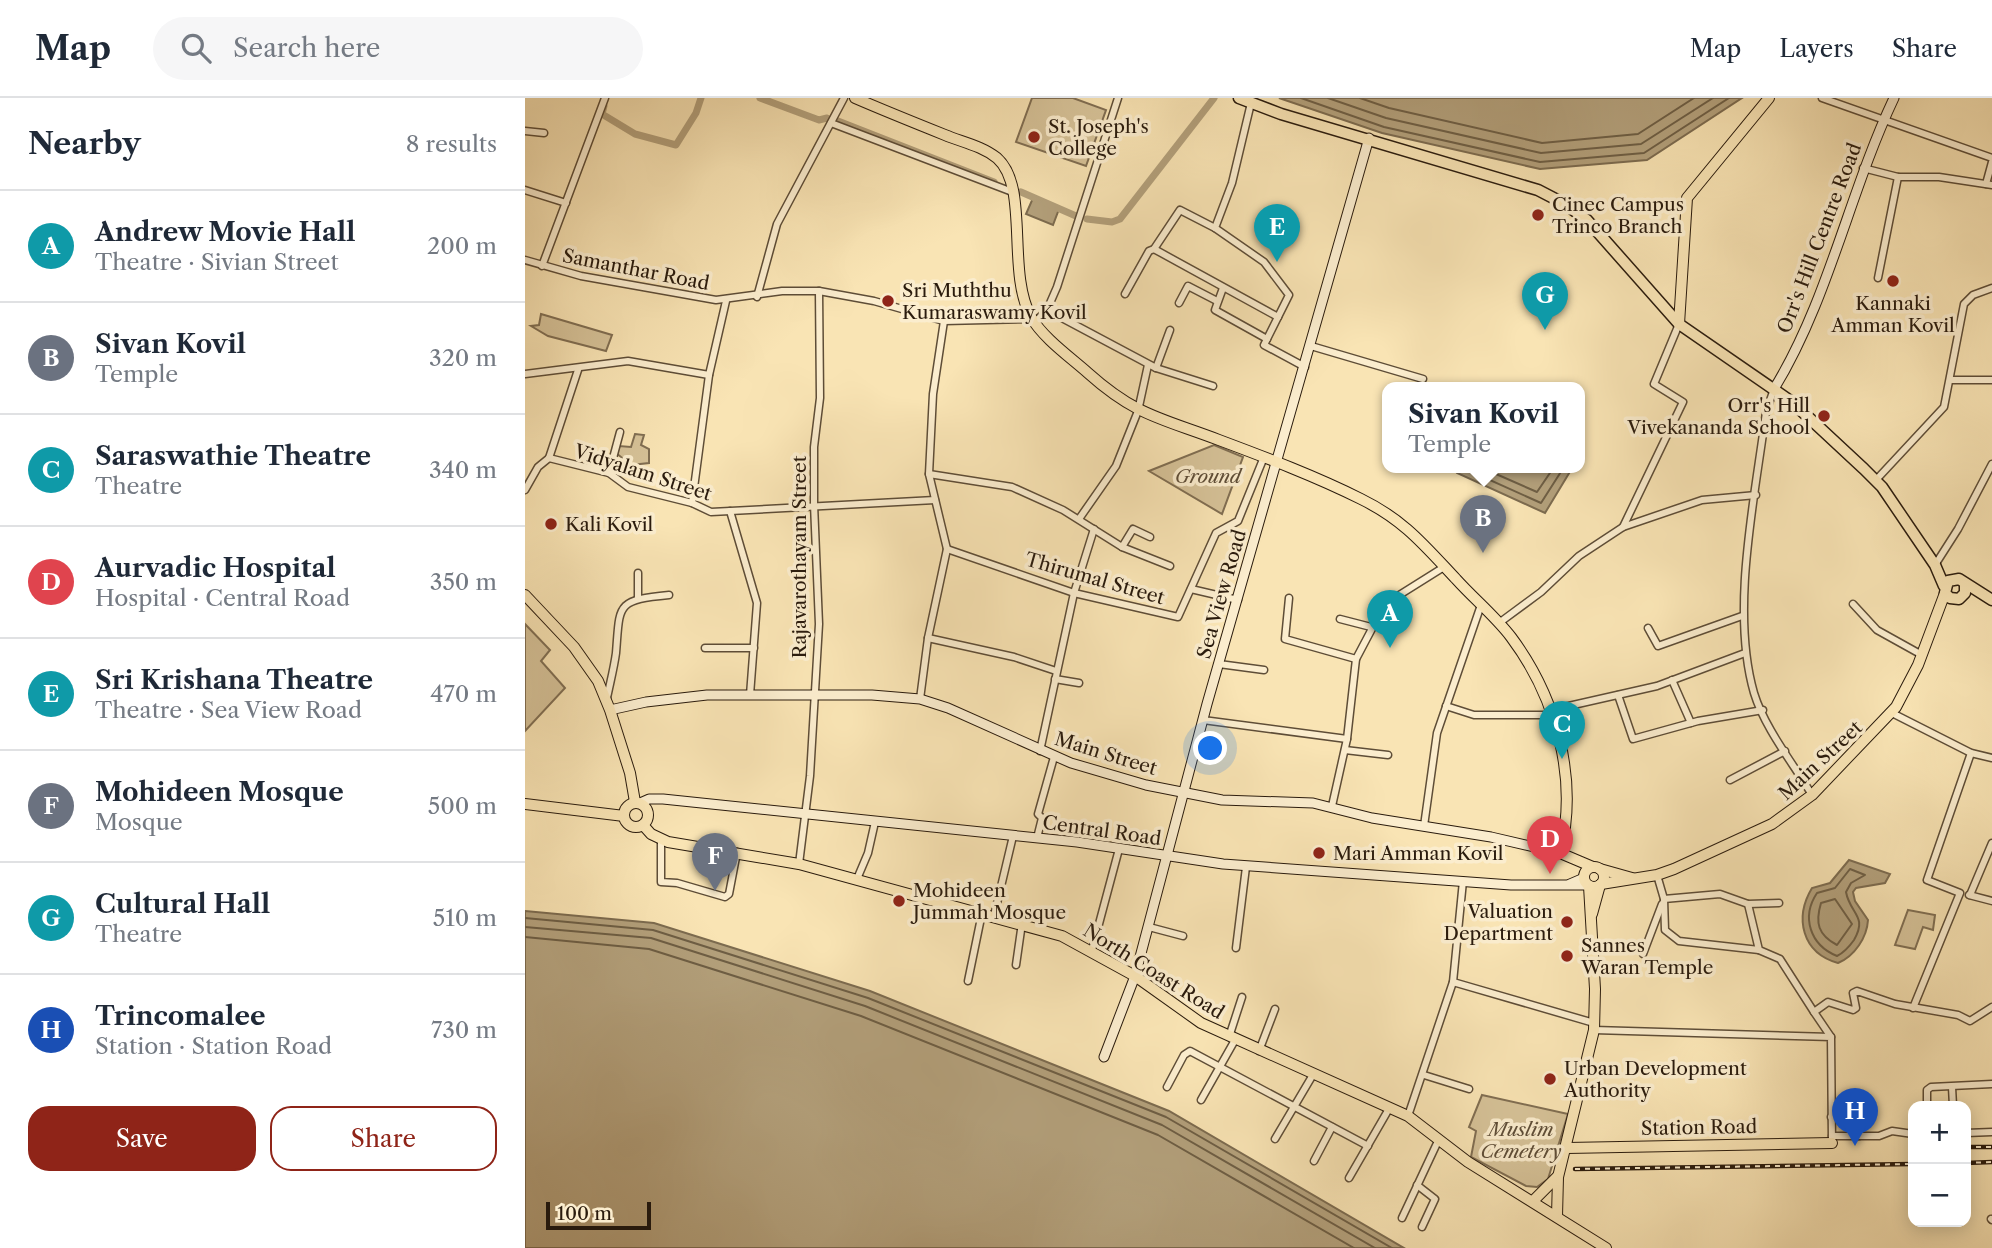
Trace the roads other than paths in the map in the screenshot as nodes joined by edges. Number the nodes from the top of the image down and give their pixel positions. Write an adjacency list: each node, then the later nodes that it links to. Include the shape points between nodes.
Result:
1 (605, 98): 21 (street)
2 (844, 98): 11 (street)
3 (855, 98): 20 (main road, via 993,156 1008,173)
4 (1118, 98): 35 (street)
5 (1239, 98): 9 (highway)
6 (1769, 98): 39 (main road, via 1687,198)
7 (1822, 98): 10 (street)
8 (1894, 98): 10 (main road, Orr's Hill Centre Road)
9 (1251, 103): 14 (highway); 22 (street, via 1232,183)
10 (1883, 121): 15 (street); 16 (main road, Orr's Hill Centre Road)
11 (831, 123): 20 (street); 31 (street, via 777,224)
12 (525, 131): 13 (street)
13 (544, 133)
14 (1369, 138): 39 (highway, via 1538,190 1565,204 1599,232); 42 (main road, Sea View Road)
15 (1992, 160): 18 (street)
16 (1862, 168): 17 (street); 53 (main road, Orr's Hill Centre Road, via 1829,270)
17 (1898, 177): 18 (street, via 1939,177); 26 (street)
18 (1989, 185)
19 (525, 190): 21 (street)
20 (1015, 194): 38 (main road, via 1017,269)
21 (566, 203): 25 (street)
22 (1215, 228): 23 (street, via 1179,210); 36 (street, via 1264,262 1289,295)
23 (1154, 249): 27 (street); 30 (street)
24 (525, 260): 25 (street, Samanthar Road)
25 (542, 266): 32 (street, Samanthar Road)
26 (1878, 278)
27 (1223, 288): 33 (street); 36 (street)
28 (1992, 288): 50 (street, via 1964,304)
29 (820, 291): 31 (street, Samanthar Road, via 782,291); 37 (street, Samanthar Road); 67 (street, Rajavarothayam Street)
30 (1125, 294)
31 (757, 297): 32 (street, Samanthar Road)
32 (726, 301): 48 (street)
33 (1217, 301): 34 (street, via 1188,286); 41 (street, via 1216,310)
34 (1179, 303)
35 (1047, 310): 38 (street); 43 (street)
36 (1278, 317): 41 (street)
37 (943, 321): 38 (street, Samanthar Road); 61 (street)
38 (1034, 321): 54 (main road, via 1103,387)
39 (1679, 324): 53 (highway); 70 (street, via 1654,384 1683,402)
40 (1170, 330): 45 (street)
41 (1267, 339): 44 (street, via 1264,345)
42 (1311, 346): 44 (main road, Sea View Road); 49 (street)
43 (1148, 365): 45 (street); 54 (street)
44 (1305, 367): 58 (main road, Sea View Road)
45 (1156, 369): 52 (street)
46 (578, 370): 47 (street); 48 (street, via 628,361); 57 (street)
47 (525, 374)
48 (709, 375): 66 (street)
49 (1423, 379)
50 (1951, 380): 51 (street); 62 (street, via 1944,407)
51 (1992, 380)
52 (1213, 386)
53 (1774, 389): 62 (highway); 64 (street, via 1766,412)
54 (1138, 411): 56 (main road); 69 (street, via 1116,466)
55 (620, 432): 60 (street)
56 (1264, 457): 58 (main road); 81 (street, Thirumal Street, via 1238,521 1216,533)
57 (549, 458): 60 (street, Vidyalam Street); 63 (street, Vidyalam Street)
58 (1277, 462): 77 (main road, via 1390,515 1423,541); 88 (main road, Sea View Road)
59 (1992, 464): 75 (street)
60 (609, 473): 66 (street, Vidyalam Street, via 628,487)
61 (929, 474): 65 (street); 69 (street, via 1012,487)
62 (1876, 480): 75 (highway)
63 (525, 490)
64 (1756, 495): 70 (street, via 1702,500); 92 (street)
65 (935, 500): 67 (street, Vidyalam Street); 74 (street)
66 (692, 503): 68 (street, Vidyalam Street, via 711,512)
67 (814, 504): 68 (street, Vidyalam Street); 110 (street, Rajavarothayam Street, via 819,624)
68 (730, 511): 99 (street, via 757,603)
69 (1079, 519): 71 (street)
70 (1623, 527): 94 (street, via 1579,556)
71 (1094, 529): 73 (street); 82 (street)
72 (1150, 537): 73 (street, via 1133,529)
73 (1122, 547): 76 (street)
74 (947, 549): 82 (street, Thirumal Street); 97 (street)
75 (1935, 565): 79 (highway); 83 (highway)
76 (1170, 566)
77 (1444, 567): 91 (main road); 95 (street, via 1385,604)
78 (638, 573): 86 (street)
79 (1954, 578): 80 (highway); 83 (highway)
80 (1965, 584): 83 (highway); 89 (highway)
81 (1191, 589): 82 (street, Thirumal Street, via 1178,617); 88 (street)
82 (1074, 593): 105 (street)
83 (1952, 594): 89 (highway); 101 (main road, Main Street)
84 (525, 595): 111 (main road, via 574,647)
85 (669, 595): 86 (street)
86 (638, 598): 111 (street, via 617,618 616,655)
87 (1289, 598): 102 (street, via 1285,639)
88 (1238, 600): 103 (main road, Sea View Road)
89 (1992, 601)
90 (1853, 604): 101 (street, via 1877,630)
91 (1481, 605): 94 (main road); 113 (street)
92 (1742, 616): 96 (street, via 1659,646); 100 (street)
93 (1340, 619): 95 (street)
94 (1499, 623): 116 (main road, via 1535,673)
95 (1371, 627): 102 (street)
96 (1648, 628)
97 (928, 638): 105 (street, via 1014,657); 112 (street)
98 (705, 648): 99 (street)
99 (754, 648): 108 (street)
100 (1745, 653): 106 (street); 115 (street)
101 (1922, 655): 117 (main road, Main Street)
102 (1356, 659): 120 (street)
103 (1219, 664): 104 (street); 118 (main road, Sea View Road)
104 (1264, 670)
105 (1055, 675): 107 (street); 122 (street)
106 (1672, 680): 109 (street); 119 (street)
107 (1079, 683)
108 (750, 695): 110 (main road, Main Street); 114 (main road, Main Street, via 683,697)
109 (1618, 695): 116 (street); 119 (street, via 1632,739)
110 (814, 696): 112 (main road, Main Street); 135 (street, Rajavarothayam Street)
111 (606, 699): 114 (main road)
112 (920, 699): 122 (main road, Main Street)
113 (1446, 706): 116 (street, via 1474,715); 138 (street, via 1437,733)
114 (610, 710): 131 (main road)
115 (1763, 710): 119 (street); 123 (street)
116 (1552, 713): 145 (main road, via 1566,781)
117 (1892, 713): 124 (street); 130 (main road, Main Street)
118 (1203, 720): 120 (street); 129 (main road, Sea View Road)
119 (1691, 723)
120 (1347, 739): 121 (street)
121 (1345, 750): 125 (street); 133 (street)
122 (1040, 751): 126 (main road, Main Street)
123 (1785, 751): 128 (street); 130 (street)
124 (1971, 753): 127 (street); 155 (street, via 1927,880)
125 (1388, 755)
126 (1054, 757): 129 (main road, Main Street); 140 (street, via 1038,814 1042,818)
127 (1992, 758)
128 (1730, 779)
129 (1184, 793): 133 (main road, Main Street, via 1229,801 1287,800); 146 (main road, Sea View Road)
130 (1812, 795): 150 (main road, Main Street, via 1758,831)
131 (638, 803): 134 (main road, via 628,805); 135 (main road, Central Road, via 663,799); 137 (main road, via 648,813)
132 (525, 804): 134 (main road)
133 (1332, 806): 138 (main road, Main Street)
134 (624, 816): 137 (main road, via 631,826)
135 (806, 816): 136 (main road, Central Road); 147 (street, Rajavarothayam Street)
136 (876, 822): 139 (main road, Central Road); 151 (street)
137 (643, 825): 141 (main road)
138 (1423, 826): 145 (main road, Main Street)
139 (1013, 836): 140 (main road, Central Road); 162 (street)
140 (1037, 838): 143 (main road, Central Road)
141 (661, 840): 144 (main road, North Coast Road); 144 (street, via 661,882 726,897)
142 (1992, 843): 156 (street)
143 (1119, 849): 146 (main road, Central Road); 167 (street)
144 (737, 852): 147 (main road, North Coast Road)
145 (1560, 853): 149 (main road, Main Street); 154 (main road)
146 (1168, 857): 148 (main road, Central Road); 164 (main road, Sea View Road)
147 (799, 864): 151 (main road, North Coast Road)
148 (1246, 867): 153 (main road, Central Road); 166 (street)
149 (1597, 868): 152 (main road, Main Street); 154 (main road); 154 (main road, via 1604,877)
150 (1657, 875): 152 (main road, Main Street); 157 (street)
151 (857, 879): 161 (main road, North Coast Road)
152 (1636, 879): 154 (main road, Main Street)
153 (1463, 881): 154 (main road, Central Road, via 1562,887); 173 (street)
154 (1591, 882): 179 (main road)
155 (1960, 893): 156 (street); 176 (street)
156 (1970, 895): 158 (street)
157 (1664, 899): 160 (street, via 1720,894); 168 (street, via 1665,930 1679,942); 169 (street)
158 (1992, 901)
159 (1779, 903): 160 (street)
160 (1748, 904): 168 (street)
161 (982, 913): 162 (main road, North Coast Road); 172 (street)
162 (993, 916): 163 (main road, North Coast Road)
163 (1021, 923): 167 (main road, North Coast Road); 170 (street)
164 (1149, 926): 165 (street); 171 (main road, Sea View Road)
165 (1183, 936)
166 (1236, 947)
167 (1092, 950): 171 (main road, North Coast Road)
168 (1759, 950): 178 (street, via 1780,959)
169 (1643, 954)
170 (1016, 965)
171 (1135, 976): 181 (main road, North Coast Road, via 1201,1023); 183 (main road, Sea View Road)
172 (968, 981)
173 (1453, 982): 179 (street); 186 (street)
174 (1242, 998): 181 (street)
175 (1992, 1007): 176 (street, via 1971,1021)
176 (1913, 1008): 178 (street, via 1857,991 1853,993 1853,1010 1828,1002)
177 (1275, 1009): 182 (street)
178 (1814, 1012): 180 (street)
179 (1594, 1026): 180 (street); 207 (main road)
180 (1831, 1037): 197 (street)
181 (1232, 1038): 182 (main road, North Coast Road); 184 (street)
182 (1259, 1051): 185 (main road, North Coast Road)
183 (1104, 1058)
184 (1220, 1066): 188 (street, via 1188,1052); 191 (street); 194 (street)
185 (1314, 1073): 194 (street); 195 (main road, North Coast Road)
186 (1424, 1075): 190 (street); 196 (street)
187 (1992, 1084): 189 (street)
188 (1167, 1087)
189 (1952, 1087): 192 (street, via 1927,1090); 193 (street)
190 (1469, 1089)
191 (1201, 1100)
192 (1927, 1101)
193 (1953, 1101)
194 (1294, 1107): 198 (street); 203 (street)
195 (1390, 1107): 196 (main road, North Coast Road); 206 (street)
196 (1408, 1116): 204 (main road, North Coast Road)
197 (1831, 1116): 202 (street, via 1859,1117); 205 (street)
198 (1332, 1127): 206 (street); 208 (street)
199 (1992, 1132): 201 (street)
200 (1908, 1133): 202 (street)
201 (1971, 1133)
202 (1859, 1136): 205 (street)
203 (1275, 1139)
204 (1439, 1139): 211 (street); 212 (main road, North Coast Road)
205 (1832, 1139): 207 (main road, Station Road)
206 (1367, 1146): 210 (street)
207 (1567, 1148): 209 (main road)
208 (1314, 1161)
209 (1558, 1177): 212 (main road); 213 (main road)
210 (1349, 1178)
211 (1417, 1185): 214 (street); 215 (street, via 1435,1199)
212 (1533, 1201): 213 (main road, North Coast Road)
213 (1557, 1216): 216 (main road, North Coast Road)
214 (1402, 1218)
215 (1422, 1227)
216 (1606, 1248)

